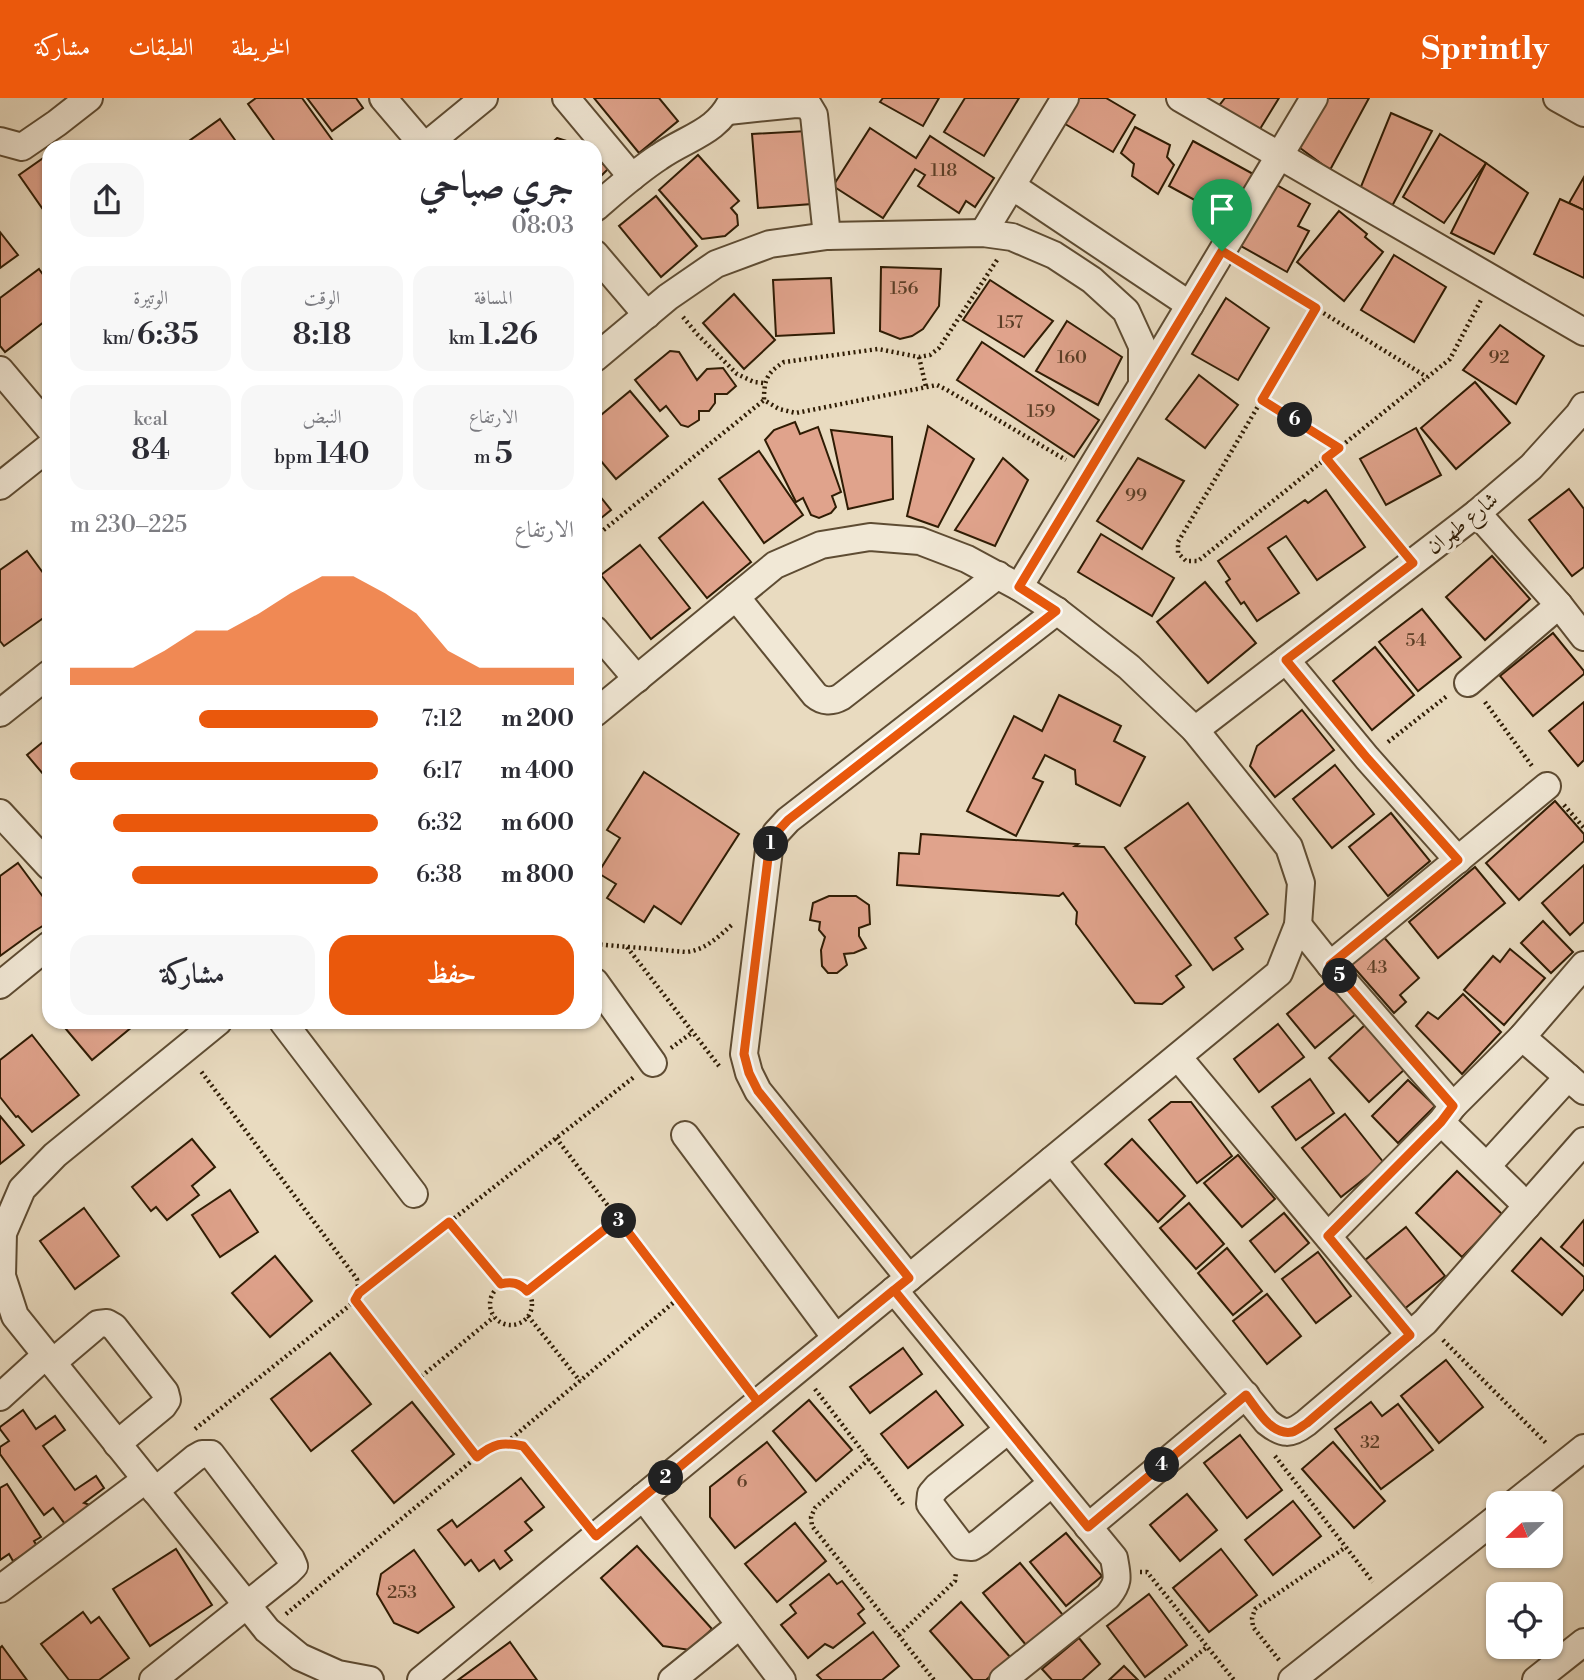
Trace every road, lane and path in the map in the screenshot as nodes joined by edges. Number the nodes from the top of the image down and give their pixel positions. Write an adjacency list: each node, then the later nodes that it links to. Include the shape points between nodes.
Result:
1 (89, 98): 16 (street, via 57,123)
2 (383, 98): 12 (street)
3 (484, 98): 13 (street)
4 (566, 98): 14 (street)
5 (1065, 98): 20 (street)
6 (1180, 98): 17 (street)
7 (1314, 98): 17 (street)
8 (1557, 98): 11 (street)
9 (811, 102): 10 (street); 23 (street)
10 (730, 104): 19 (street, via 717,122)
11 (1584, 113)
12 (418, 140)
13 (433, 140)
14 (601, 140)
15 (602, 141): 19 (street)
16 (11, 144): 18 (street)
17 (1280, 156): 25 (street); 27 (street)
18 (0, 163)
19 (632, 177): 21 (street)
20 (1012, 186): 22 (street); 29 (street)
21 (602, 202)
22 (984, 233): 23 (street); 24 (street)
23 (827, 236): 28 (street, via 769,244 726,260)
24 (1012, 237): 34 (path, via 939,348); 38 (street, via 1054,255 1126,310 1142,346)
25 (1222, 251): 29 (street); 30 (path)
26 (602, 262): 31 (street)
27 (1493, 279): 32 (street); 36 (path, via 1450,359)
28 (668, 298): 31 (street); 37 (path, via 737,374)
29 (1190, 305): 38 (street)
30 (1316, 308): 36 (path); 41 (path)
31 (647, 315): 33 (street)
32 (1584, 332)
33 (602, 352)
34 (919, 357): 37 (path, via 878,349 784,362 771,370); 39 (path)
35 (0, 370): 43 (street)
36 (1427, 377): 44 (path)
37 (764, 383): 40 (path)
38 (1142, 385): 47 (street)
39 (926, 387): 40 (path, via 796,413); 47 (path, via 937,385 947,390)
40 (764, 400): 50 (path)
41 (1262, 400): 44 (path); 46 (path, via 1178,542 1178,553 1186,561 1198,561)
42 (1584, 406): 49 (street, شارع طهران, via 1531,467)
43 (42, 420)
44 (1339, 448): 46 (path)
45 (42, 453): 48 (street)
46 (1326, 458): 51 (path)
47 (1088, 473): 52 (street)
48 (0, 486)
49 (1478, 513): 51 (street, شارع طهران); 55 (street)
50 (602, 531)
51 (1413, 563): 57 (street, شارع طهران)
52 (1009, 581): 53 (street, via 920,541 870,537 821,545 775,565); 53 (street, via 831,701 815,695); 54 (street)
53 (736, 597): 58 (street)
54 (1056, 611): 63 (street, via 1129,667); 70 (street, via 788,820 769,850)
55 (1574, 615): 60 (street)
56 (602, 638): 58 (street)
57 (1286, 660): 63 (street, شارع طهران); 64 (street)
58 (637, 679): 61 (street)
59 (42, 680): 62 (street)
60 (1468, 683): 64 (path); 65 (path)
61 (602, 707)
62 (0, 713)
63 (1195, 730): 71 (street, via 1289,847 1301,883)
64 (1367, 758): 69 (street)
65 (1547, 786): 67 (path); 69 (street)
66 (0, 813): 68 (street)
67 (1584, 828)
68 (42, 858)
69 (1458, 860): 74 (street)
70 (763, 897): 72 (path, via 696,951); 98 (street, via 744,1054 749,1073)
71 (1298, 925): 74 (street); 83 (street, via 1279,974)
72 (602, 945)
73 (42, 951): 76 (street)
74 (1330, 965): 86 (street)
75 (1584, 965): 82 (street)
76 (0, 985)
77 (602, 992): 84 (street)
78 (203, 1029): 81 (street)
79 (288, 1029): 92 (street)
80 (693, 1032): 84 (path)
81 (186, 1037): 100 (path, via 357,1279); 107 (street, via 22,1189 3,1233 2,1276 15,1316)
82 (1522, 1037): 85 (street); 86 (street)
83 (1178, 1057): 90 (street); 96 (street)
84 (653, 1063): 88 (path)
85 (1576, 1084): 91 (street)
86 (1447, 1114): 91 (street); 96 (street)
87 (685, 1135): 106 (street)
88 (556, 1138): 94 (path); 95 (path)
89 (1584, 1141): 93 (street)
90 (1052, 1160): 98 (street); 111 (street)
91 (1487, 1166): 93 (street)
92 (414, 1194)
93 (1527, 1206): 105 (street)
94 (618, 1219): 99 (path); 101 (path)
95 (449, 1222): 97 (path); 100 (path)
96 (1328, 1236): 105 (street)
97 (501, 1284): 99 (path, via 515,1283); 104 (path, via 490,1303)
98 (901, 1284): 106 (street); 115 (street)
99 (527, 1291): 103 (path, via 532,1303)
100 (359, 1293): 102 (path)
101 (679, 1298): 110 (path); 113 (path)
102 (355, 1300): 109 (path); 116 (path)
103 (528, 1316): 104 (path, via 508,1325); 110 (path)
104 (494, 1317): 109 (path)
105 (1418, 1329): 114 (street, via 1294,1432 1279,1432); 119 (path)
106 (836, 1338): 108 (street)
107 (49, 1360): 112 (street); 118 (street); 118 (street, via 98,1324 114,1328 167,1400)
108 (799, 1368): 113 (street); 121 (path)
109 (417, 1380): 120 (path)
110 (580, 1381): 117 (path)
111 (1246, 1395): 114 (street); 128 (street)
112 (0, 1397)
113 (758, 1402): 125 (street)
114 (1267, 1422): 130 (path, via 1263,1436 1271,1451)
115 (1008, 1430): 122 (street); 122 (street, via 931,1494 930,1504 962,1546 980,1542)
116 (192, 1431)
117 (507, 1443): 120 (path, via 490,1446); 129 (path, via 523,1446)
118 (117, 1444): 123 (street)
119 (1575, 1456): 124 (street)
120 (477, 1457): 137 (path)
121 (869, 1460): 126 (path); 138 (path, via 815,1508 812,1526)
122 (1052, 1483): 128 (street)
123 (150, 1485): 133 (street); 135 (street); 135 (street, via 202,1454 211,1454 294,1566)
124 (1530, 1491)
125 (643, 1497): 129 (street); 136 (street)
126 (909, 1511)
127 (1486, 1526): 134 (street)
128 (1088, 1527): 132 (street, via 1114,1558)
129 (596, 1536): 145 (street)
130 (1346, 1547): 134 (path); 141 (path, via 1255,1609 1253,1627)
131 (948, 1562): 138 (path, via 956,1572 955,1581)
132 (1118, 1577): 140 (path, via 1132,1571 1147,1572); 149 (street, via 1108,1596)
133 (0, 1589)
134 (1388, 1602): 141 (street)
135 (246, 1606): 137 (street); 142 (street)
136 (740, 1625): 146 (street); 147 (street)
137 (267, 1630): 143 (street, via 300,1657 338,1674)
138 (899, 1635): 148 (path)
139 (1584, 1642): 152 (street)
140 (1207, 1647): 150 (path); 151 (path)
141 (1293, 1679)
142 (153, 1680)
143 (370, 1680)
144 (408, 1680): 145 (street)
145 (421, 1680)
146 (672, 1680)
147 (782, 1680)
148 (934, 1680)
149 (1003, 1680)
150 (1165, 1680)
151 (1234, 1680)
152 (1536, 1680)

